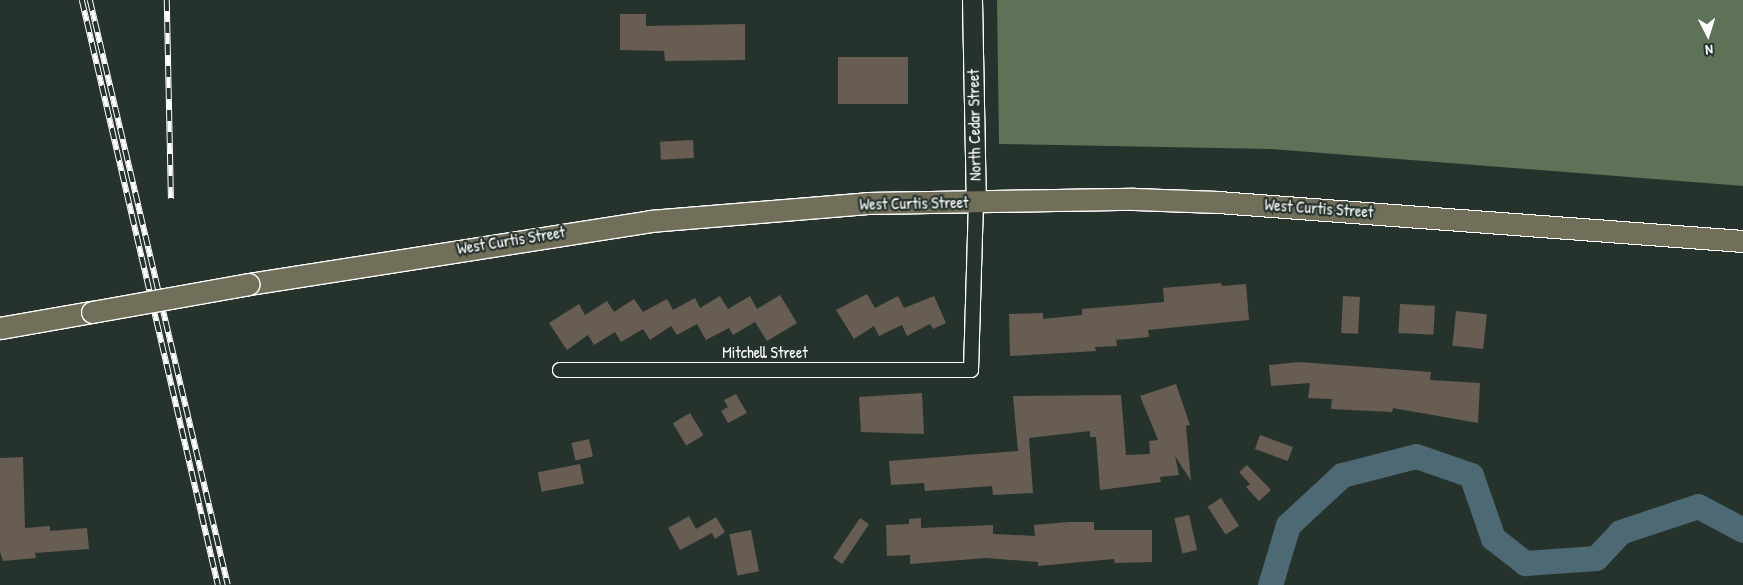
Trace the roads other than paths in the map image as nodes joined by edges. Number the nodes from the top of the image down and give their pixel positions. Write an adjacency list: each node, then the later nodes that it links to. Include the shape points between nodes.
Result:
1 (972, 0): 2 (street, North Cedar Street)
2 (976, 202): 3 (main road, West Curtis Street, via 1134,199 1322,207); 4 (main road, West Curtis Street, bridge, via 867,203 650,221 249,284); 6 (street, North Cedar Street)
3 (1743, 241)
4 (0, 328)
5 (560, 370): 6 (street, Mitchell Street)
6 (971, 370)

